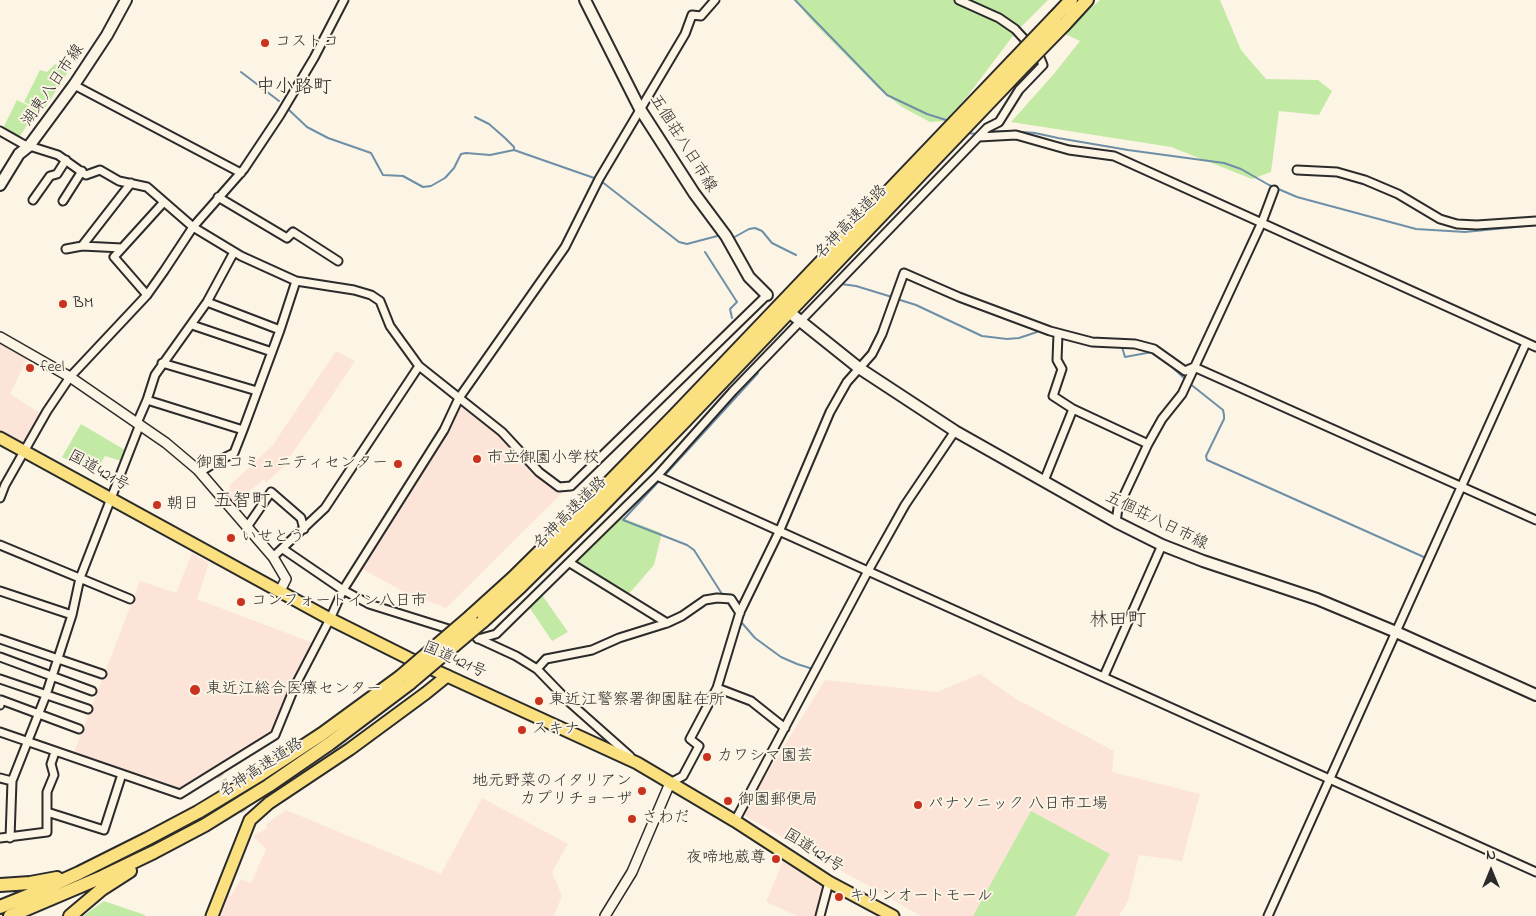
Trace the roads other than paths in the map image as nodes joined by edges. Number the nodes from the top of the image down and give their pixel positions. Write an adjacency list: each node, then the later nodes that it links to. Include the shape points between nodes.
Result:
1 (126, 0): 9 (main road, 湖東八日市線)
2 (344, 0): 17 (street, via 310,65)
3 (585, 0): 10 (main road, 五個荘八日市線)
4 (714, 0): 10 (street, via 700,16 692,15 685,34)
5 (959, 0): 12 (street, via 1016,29 1039,55 1043,65 1018,90 999,122)
6 (1071, 0): 8 (highway, 名神高速道路)
7 (1087, 0): 8 (highway, 名神高速道路)
8 (1059, 21): 97 (highway, 名神高速道路, bridge, via 476,619)
9 (74, 85): 13 (main road, 湖東八日市線); 17 (street)
10 (640, 109): 35 (main road, 五個荘八日市線, via 725,235 749,277); 51 (street, via 599,179 565,247)
11 (0, 132): 13 (street)
12 (980, 136): 26 (street, via 1016,136 1068,150 1114,156); 37 (street)
13 (29, 146): 14 (street); 19 (main road, 湖東八日市線, via 19,154)
14 (66, 160): 16 (street); 22 (street)
15 (1297, 170): 25 (street, via 1337,172 1365,180 1398,194 1440,219 1457,224)
16 (82, 171): 18 (street, via 86,174 100,170); 23 (street)
17 (241, 173): 21 (street)
18 (131, 183): 24 (street, via 147,187); 28 (street)
19 (0, 185)
20 (1274, 190): 26 (street)
21 (218, 197): 27 (street); 32 (street, via 287,238 293,232)
22 (33, 200)
23 (62, 200)
24 (163, 203): 27 (street); 29 (street)
25 (1536, 221)
26 (1262, 222): 42 (street); 48 (street)
27 (192, 227): 31 (street); 34 (street)
28 (82, 246): 29 (street); 30 (street)
29 (122, 248): 34 (street, via 114,257)
30 (66, 249)
31 (234, 252): 33 (street); 36 (street)
32 (338, 261)
33 (296, 280): 39 (street); 46 (street, via 371,295 380,302 390,326)
34 (147, 295): 49 (street)
35 (767, 295): 51 (street, via 571,486 558,487 539,472 502,432)
36 (207, 302): 38 (street); 39 (street)
37 (798, 319): 47 (main road, 五個荘八日市線); 61 (street)
38 (192, 326): 44 (street); 45 (street)
39 (280, 330): 44 (street)
40 (1058, 334): 47 (street, via 904,273 882,334 872,354); 48 (street, via 1092,342 1135,344 1154,349 1185,372); 53 (street, via 1057,360 1062,369 1053,396)
41 (0, 337): 49 (street)
42 (1526, 342): 43 (street); 63 (street)
43 (1536, 347)
44 (272, 352): 50 (street)
45 (162, 363): 50 (street); 52 (street)
46 (419, 366): 51 (street); 69 (street, via 325,508)
47 (859, 368): 56 (main road, 五個荘八日市線); 70 (street, via 830,412)
48 (1194, 368): 58 (street, via 1182,394); 63 (street)
49 (70, 377): 54 (street); 59 (street)
50 (257, 391): 55 (street)
51 (459, 398): 78 (street, via 444,430)
52 (147, 400): 54 (street); 55 (street)
53 (1073, 409): 58 (street); 62 (street)
54 (139, 423): 60 (street); 65 (street)
55 (243, 430): 60 (street, via 234,453)
56 (955, 431): 62 (main road, 五個荘八日市線); 76 (street, via 905,505)
57 (0, 438): 59 (main road, 国道421号)
58 (1148, 444): 67 (street, via 1118,508)
59 (24, 451): 64 (street); 65 (main road, 国道421号)
60 (200, 472): 68 (street)
61 (657, 476): 70 (street); 75 (street)
62 (1044, 481): 67 (main road, 五個荘八日市線)
63 (1462, 486): 66 (street); 86 (street)
64 (0, 498)
65 (111, 498): 77 (street); 80 (main road, 国道421号)
66 (1536, 520)
67 (1116, 522): 72 (main road, 五個荘八日市線)
68 (247, 527): 69 (street, via 272,492 301,518); 74 (street)
69 (304, 529): 73 (street)
70 (779, 532): 76 (street); 82 (street)
71 (0, 545): 77 (street)
72 (1162, 545): 86 (main road, 五個荘八日市線, via 1203,562 1317,599); 95 (street)
73 (283, 549): 74 (street); 78 (street)
74 (273, 557): 80 (street, via 286,579)
75 (570, 563): 85 (street); 88 (street, via 496,634)
76 (868, 571): 95 (street); 105 (street)
77 (80, 578): 81 (street); 83 (street)
78 (343, 590): 84 (street); 88 (street, via 370,604)
79 (0, 591): 83 (street)
80 (280, 591): 84 (main road, 国道421号)
81 (130, 599)
82 (740, 613): 85 (street, via 731,599 717,598 705,600); 98 (street)
83 (72, 615): 90 (street)
84 (330, 619): 94 (main road, 国道421号); 111 (street, via 295,686 275,735 180,794)
85 (667, 623): 91 (street, via 592,650 546,659)
86 (1396, 632): 100 (main road, 五個荘八日市線); 113 (street)
87 (0, 639): 90 (street)
88 (478, 639): 91 (street)
89 (0, 657): 93 (street)
90 (57, 658): 92 (street); 93 (street)
91 (537, 669): 110 (street)
92 (102, 674)
93 (51, 676): 99 (street); 101 (street)
94 (447, 676): 110 (main road, 国道421号); 128 (main road, via 350,749 269,803 250,820)
95 (1104, 676): 113 (street)
96 (0, 679): 101 (street)
97 (405, 680): 116 (highway, 名神高速道路, via 337,738); 122 (highway, 名神高速道路, via 261,774 148,839)
98 (717, 688): 105 (street, via 751,701); 115 (street, via 690,739 699,746 684,776)
99 (92, 691)
100 (1536, 694)
101 (46, 695): 103 (street); 104 (street)
102 (0, 705): 104 (street, via 1,700)
103 (88, 709)
104 (39, 714): 106 (street); 108 (street)
105 (784, 728): 118 (street)
106 (79, 729)
107 (0, 732): 108 (street)
108 (28, 743): 109 (street); 114 (street)
109 (55, 752): 111 (street); 117 (street, via 51,764 54,775 47,792)
110 (637, 763): 115 (main road, 国道421号)
111 (122, 774): 117 (street, via 104,830)
112 (0, 778): 114 (street)
113 (1330, 778): 121 (street); 132 (street)
114 (12, 781): 120 (street)
115 (670, 783): 118 (main road, 国道421号); 129 (street, via 632,872)
116 (268, 786): 126 (highway, 名神高速道路, via 154,852); 127 (highway, via 207,828 102,889)
117 (47, 812): 120 (street, via 47,832)
118 (735, 821): 123 (main road, 国道421号)
119 (0, 838): 120 (street)
120 (10, 838)
121 (1536, 872)
122 (79, 873): 124 (highway, via 30,883); 125 (highway, 名神高速道路)
123 (829, 882): 130 (street); 131 (main road, 国道421号)
124 (0, 885)
125 (0, 907)
126 (10, 916)
127 (70, 916)
128 (212, 916)
129 (605, 916)
130 (820, 916)
131 (893, 916)
132 (1268, 916)

